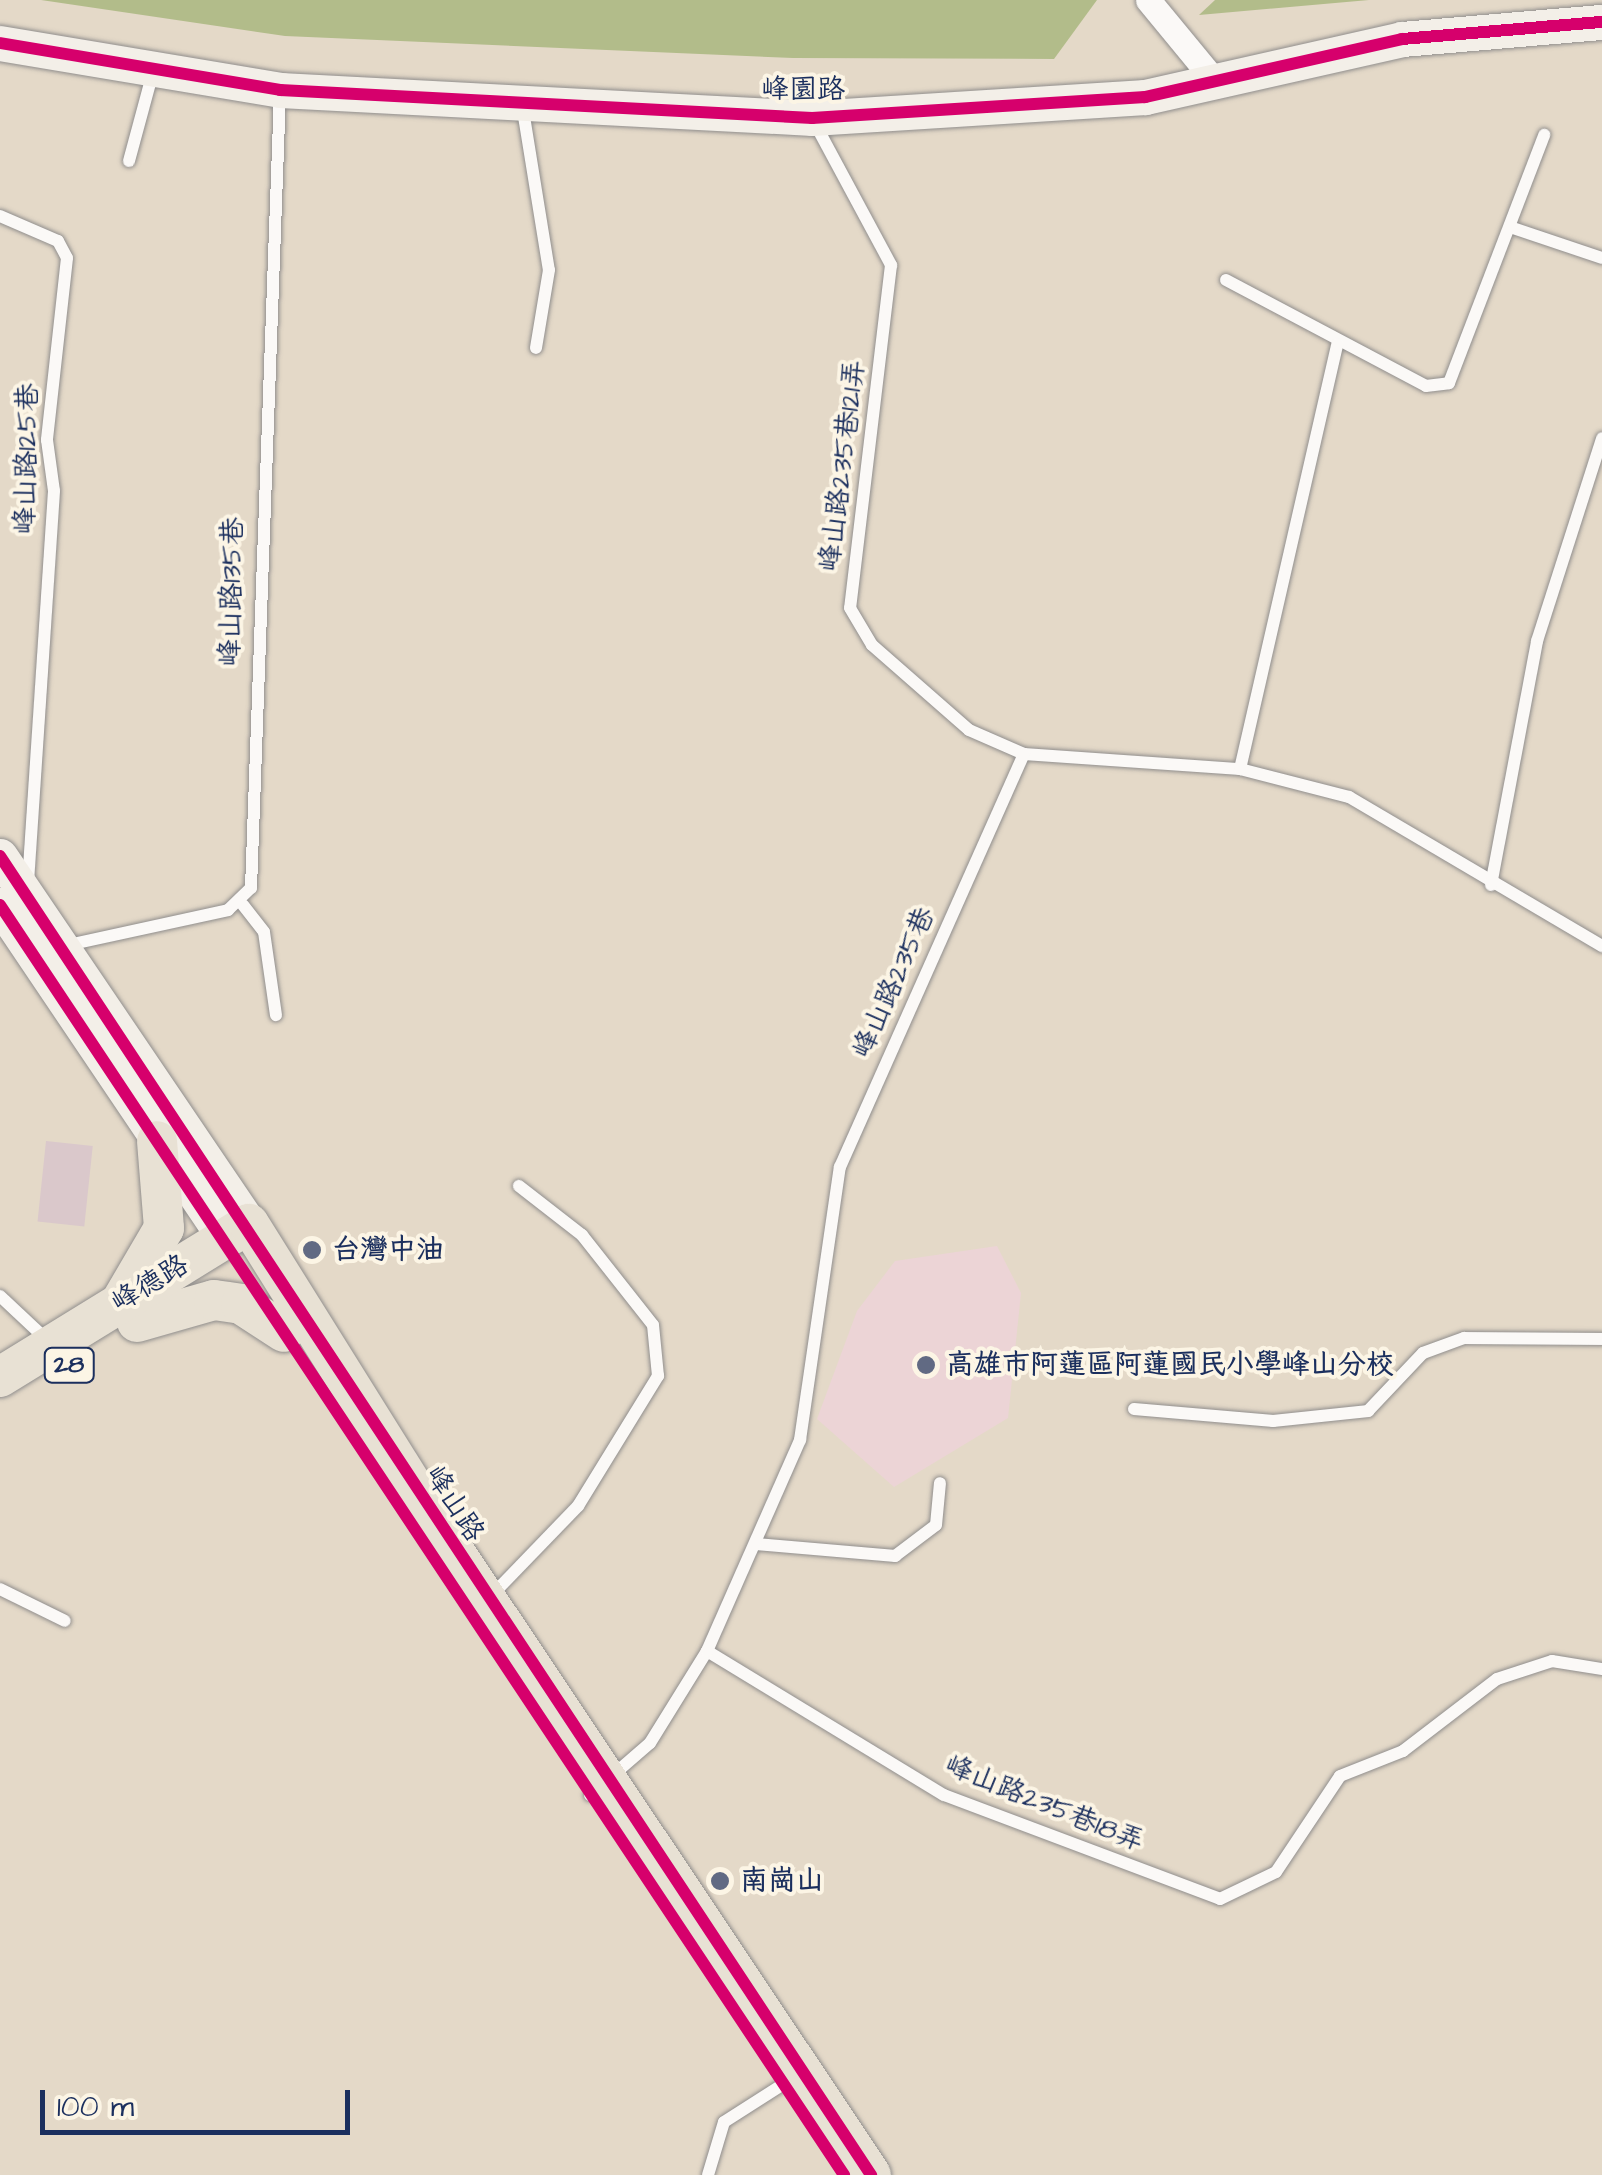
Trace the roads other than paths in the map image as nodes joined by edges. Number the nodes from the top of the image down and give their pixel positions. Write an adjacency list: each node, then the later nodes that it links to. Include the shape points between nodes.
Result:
1 (1148, 0): 5 (street)
2 (1602, 22): 5 (street, 峰園路, via 1402,39)
3 (0, 43): 4 (street, 峰園路)
4 (153, 70): 6 (street, 峰園路); 10 (lane)
5 (1218, 85): 8 (street, 峰園路)
6 (280, 90): 7 (street, 峰園路); 22 (lane, 峰山路135巷)
7 (522, 103): 8 (street, 峰園路); 16 (lane, via 549,270)
8 (812, 118): 18 (lane, 峰山路235巷121弄, via 891,265 854,624 970,730)
9 (1544, 134): 12 (lane)
10 (130, 161)
11 (0, 216): 23 (lane, 峰山路125巷, via 58,241 67,258 47,440 54,491)
12 (1510, 227): 13 (lane); 15 (lane, via 1449,383 1426,386)
13 (1602, 258)
14 (1226, 280): 15 (lane)
15 (1337, 344): 19 (lane)
16 (536, 348)
17 (1602, 438): 21 (lane, via 1537,641)
18 (1024, 754): 19 (lane); 39 (lane, 峰山路235巷, via 840,1167 800,1440)
19 (1240, 769): 21 (lane, via 1365,803)
20 (0, 856): 23 (street, 峰山路)
21 (1491, 885): 24 (lane)
22 (243, 905): 25 (lane); 26 (lane, via 264,932)
23 (11, 920): 25 (street, 峰山路); 27 (street, 峰山路)
24 (1602, 946)
25 (58, 948): 29 (street, 峰山路)
26 (276, 1016)
27 (156, 1141): 29 (street, 峰山路); 31 (main road, via 164,1228)
28 (519, 1186): 41 (lane, via 582,1235 653,1325 658,1376 578,1506)
29 (244, 1244): 31 (main road, 峰德路 / 28); 32 (main road, 峰山路); 41 (main road, 峰山路)
30 (0, 1296): 34 (lane)
31 (129, 1311): 32 (main road, via 214,1300 242,1304); 34 (main road, 峰德路 / 28); 36 (main road, 峰德路 / 28)
32 (284, 1332): 45 (main road, 峰山路)
33 (1602, 1340): 37 (lane, via 1464,1338 1423,1354 1368,1411 1272,1421)
34 (52, 1346): 35 (main road, 峰德路 / 28)
35 (0, 1377)
36 (0, 1407)
37 (1134, 1409)
38 (940, 1483): 39 (lane, via 936,1525 895,1556)
39 (756, 1544): 43 (lane, 峰山路235巷)
40 (0, 1588): 42 (lane)
41 (487, 1600): 45 (main road, 峰山路)
42 (65, 1621)
43 (707, 1650): 44 (lane, 峰山路235巷18弄, via 944,1794 1220,1899 1276,1872 1340,1776 1402,1751 1497,1679 1552,1661); 45 (lane, 峰山路235巷, via 650,1743)
44 (1602, 1669)
45 (600, 1788): 46 (main road, 峰山路)
46 (793, 2078): 47 (lane, via 716,2131); 48 (main road, 峰山路); 49 (main road, 峰山路)
47 (708, 2175)
48 (844, 2175)
49 (872, 2175)

